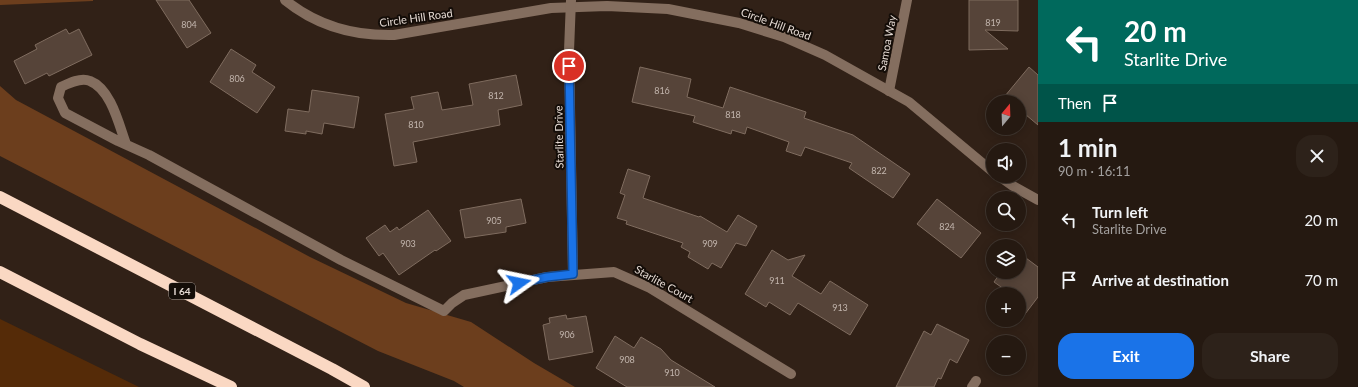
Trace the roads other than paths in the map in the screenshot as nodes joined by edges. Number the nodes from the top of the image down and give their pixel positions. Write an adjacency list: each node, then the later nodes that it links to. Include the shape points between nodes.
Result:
1 (285, 0): 3 (street, Circle Hill Road, via 331,27 373,35 394,35)
2 (907, 0): 4 (street, Samoa Way)
3 (571, 3): 4 (street, Circle Hill Road, via 668,8 739,22 784,37 825,55); 11 (street, Starlite Drive, via 569,51)
4 (889, 90): 6 (street, Circle Hill Road, via 909,102)
5 (126, 144): 5 (street, via 65,113 58,98 61,87 73,80 90,80 106,94); 11 (street, Starlite Court, via 341,260 444,311 464,295)
6 (986, 166)
7 (1009, 183): 9 (street)
8 (0, 197): 14 (highway, I 64)
9 (1038, 200)
10 (0, 272): 13 (highway, via 140,344)
11 (573, 274): 12 (street, Starlite Court, via 614,272 632,279)
12 (791, 374)
13 (231, 387)
14 (364, 387)

